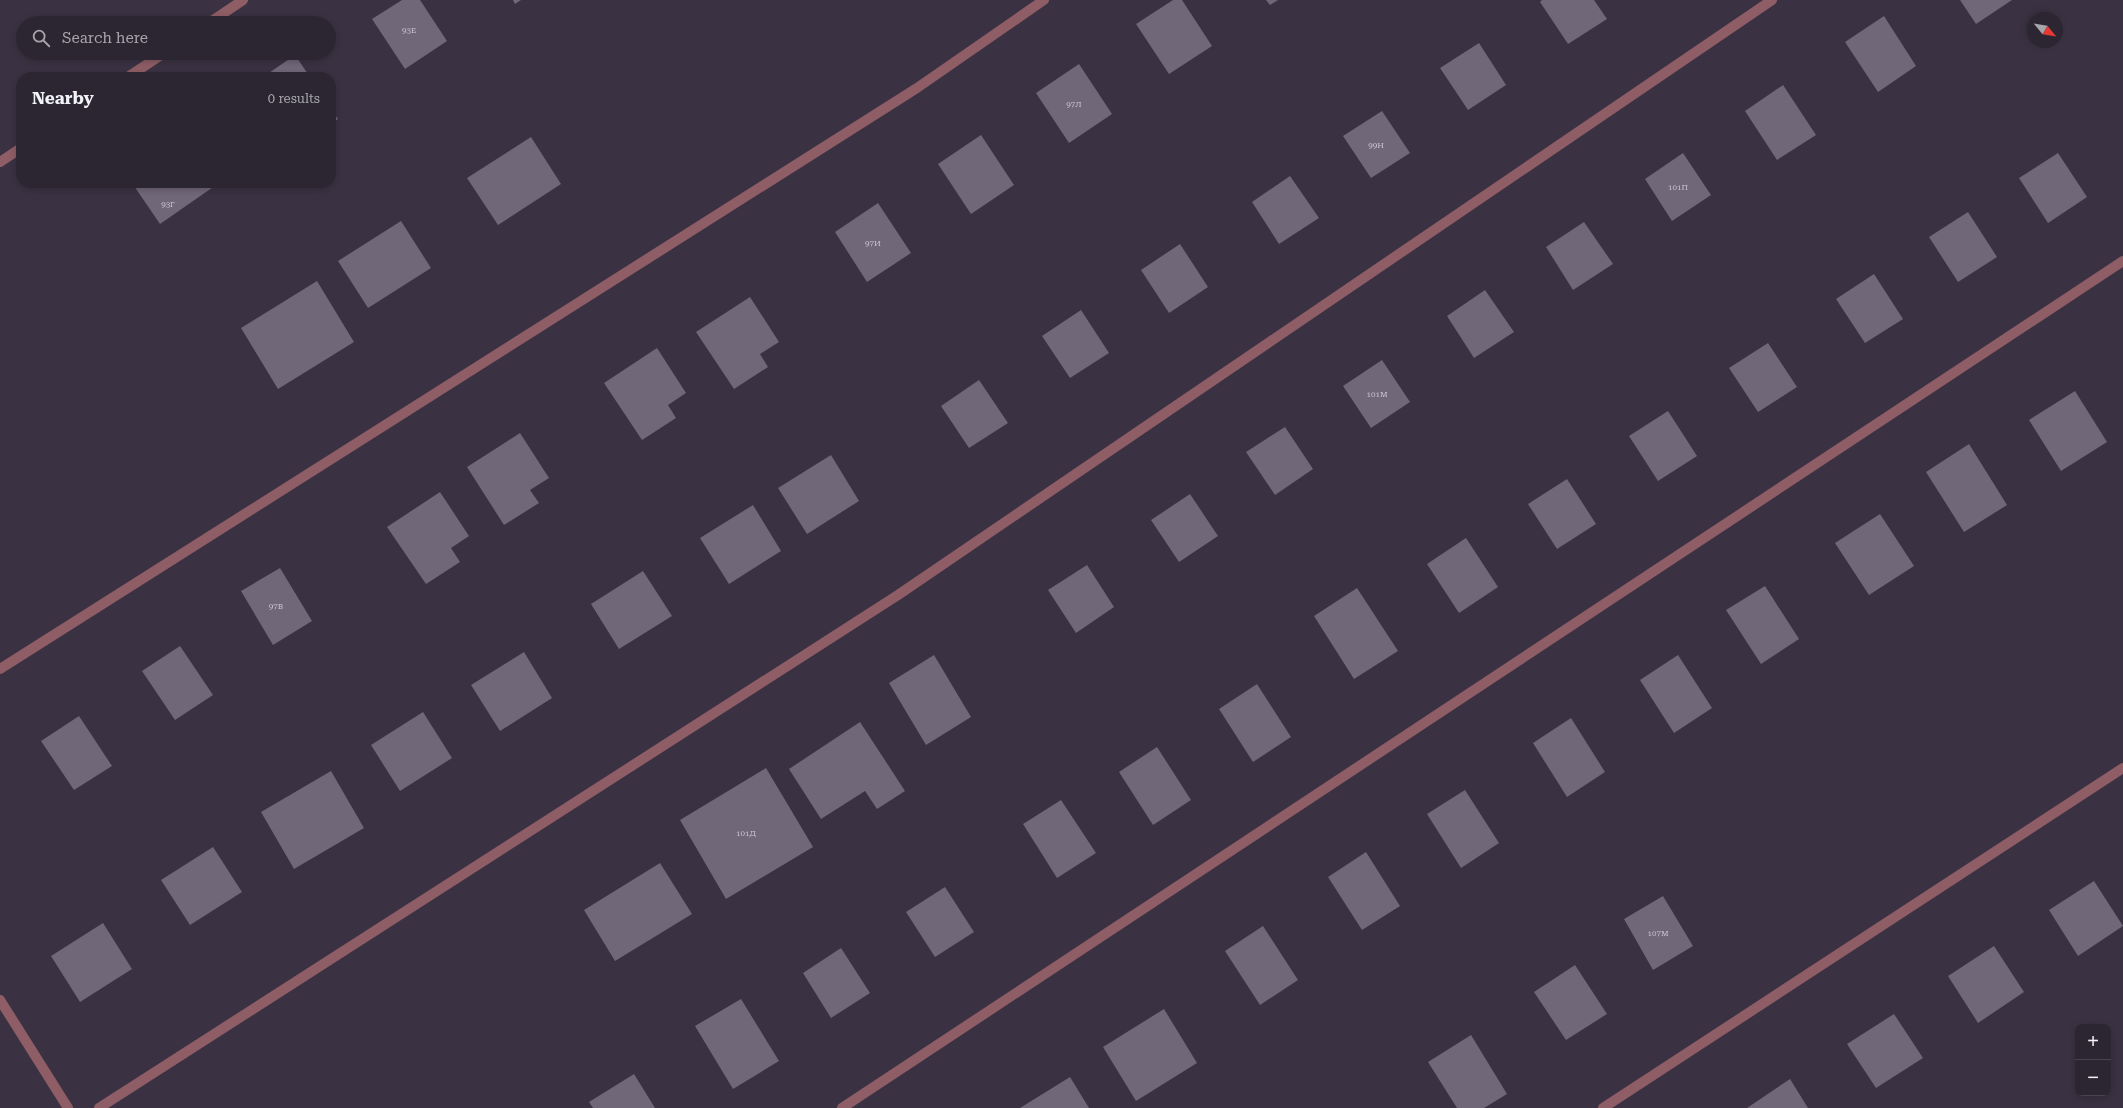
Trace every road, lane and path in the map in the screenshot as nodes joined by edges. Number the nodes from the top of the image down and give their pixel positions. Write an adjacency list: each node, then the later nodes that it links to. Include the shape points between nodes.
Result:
1 (243, 0): 4 (street)
2 (1044, 0): 10 (street, via 911,92)
3 (1772, 0): 14 (street, via 898,596)
4 (219, 16)
5 (154, 60): 6 (street)
6 (136, 72)
7 (16, 151): 8 (street)
8 (0, 162)
9 (2123, 262): 15 (street)
10 (0, 669)
11 (2123, 768): 16 (street)
12 (0, 1000): 13 (street)
13 (68, 1108)
14 (99, 1108)
15 (842, 1108)
16 (1603, 1108)

